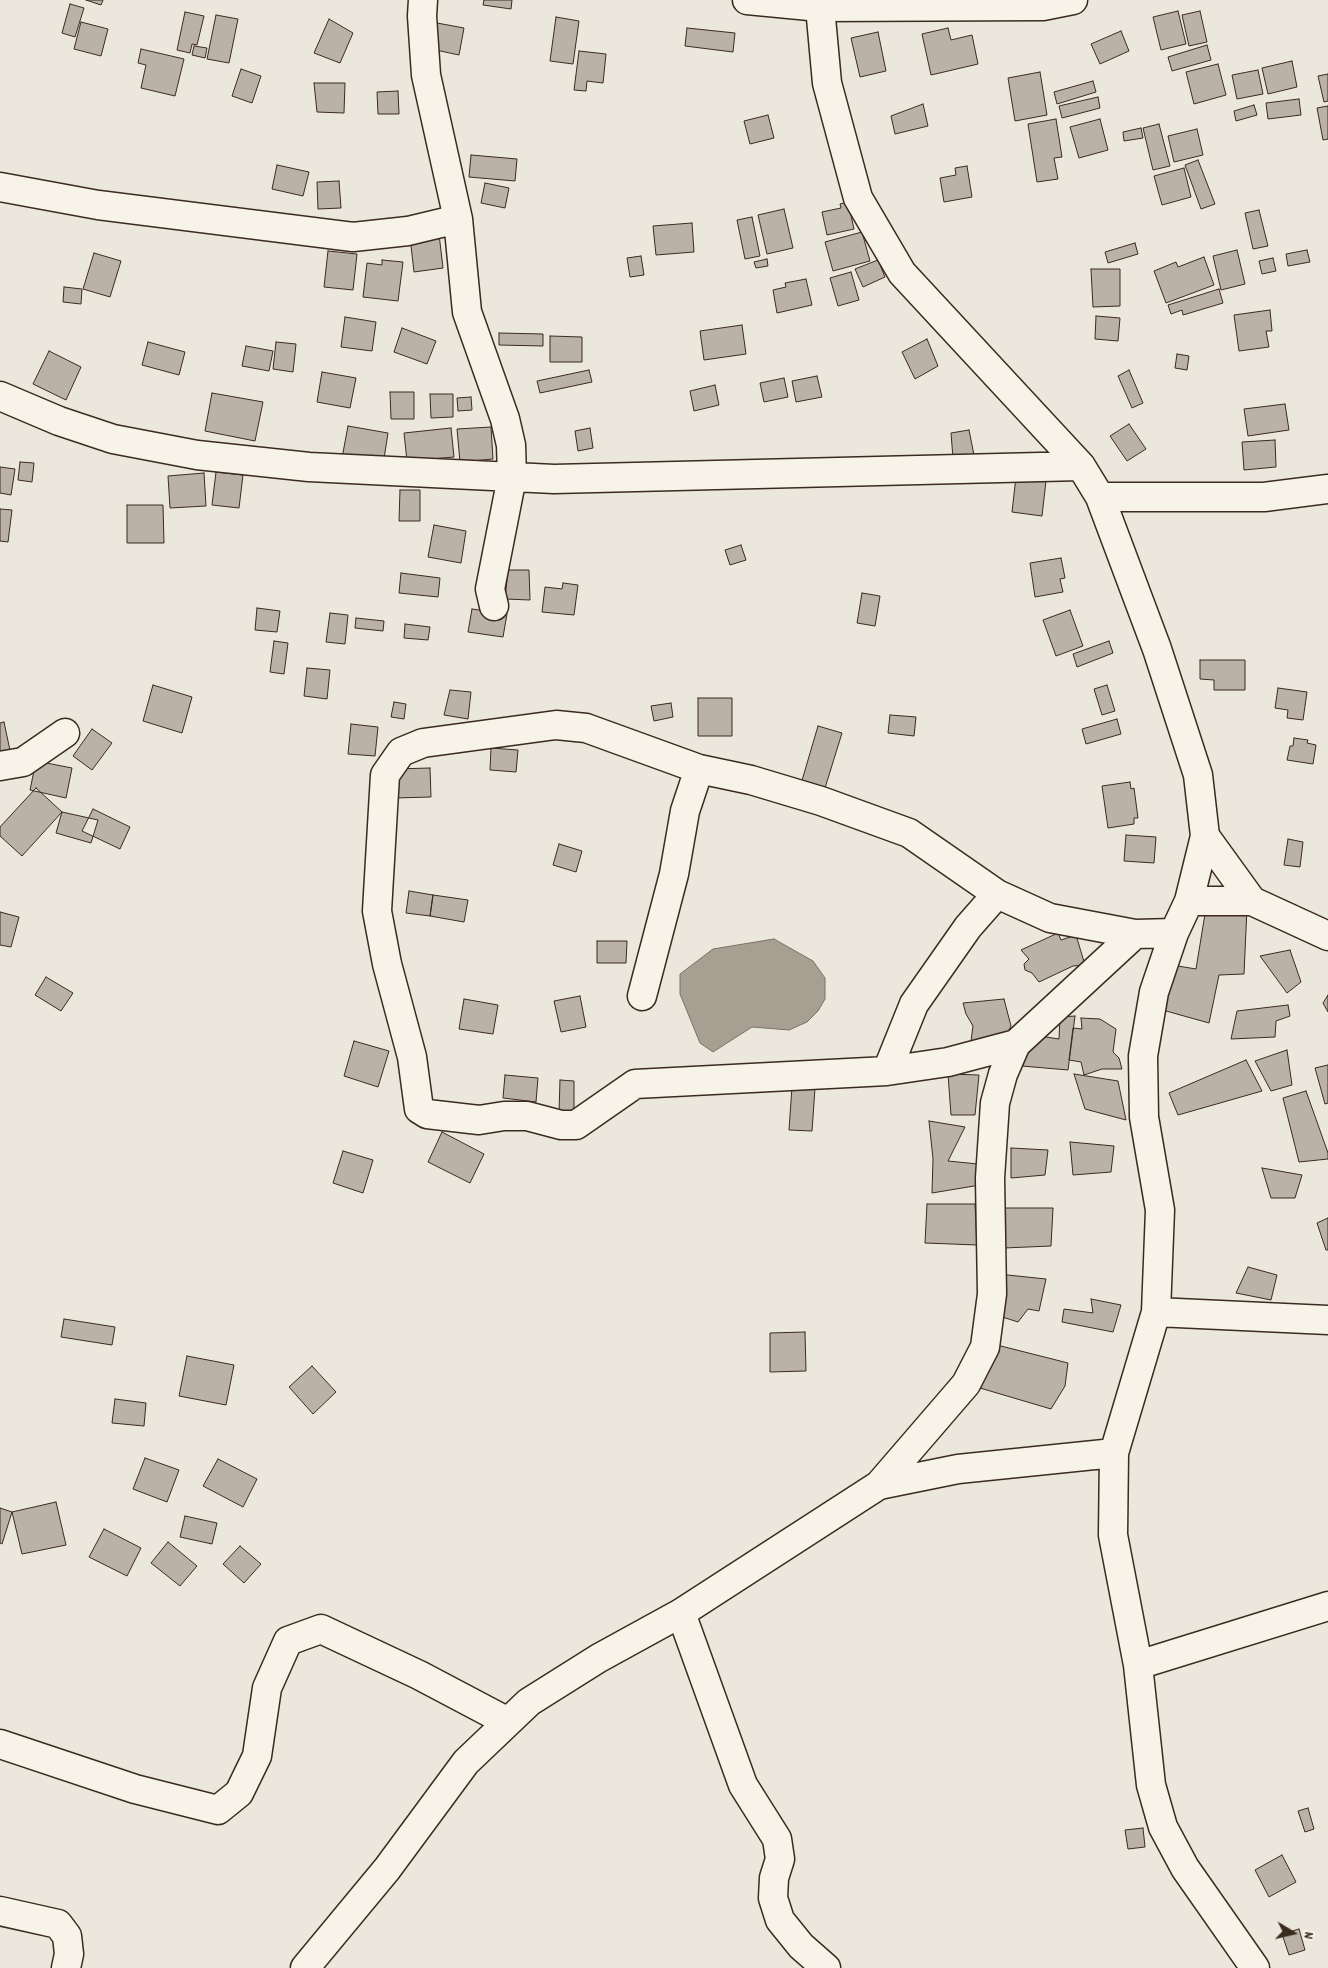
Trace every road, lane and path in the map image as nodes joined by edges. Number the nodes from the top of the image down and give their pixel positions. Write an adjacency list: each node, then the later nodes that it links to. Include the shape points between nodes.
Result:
1 (424, 0): 7 (street, via 426,75)
2 (747, 0): 5 (street)
3 (1073, 0): 4 (street)
4 (1043, 3): 5 (street)
5 (820, 7): 9 (street, via 827,83 858,198 902,273)
6 (0, 187): 7 (street, via 98,205 353,238 408,231)
7 (458, 219): 10 (street, via 467,312 505,419 511,445)
8 (0, 396): 10 (street, via 59,421 112,438 197,455 309,468)
9 (1081, 466): 10 (street, via 554,479); 12 (street)
10 (512, 477): 13 (street, via 490,589)
11 (1328, 490): 12 (street, via 1264,496)
12 (1100, 497): 17 (street, via 1198,775)
13 (494, 606)
14 (65, 733): 15 (street, via 23,762)
15 (0, 766)
16 (699, 769): 18 (street, via 751,780 821,801 909,833); 24 (street, via 685,811 674,874); 26 (street, via 586,728 556,725 423,743 400,752 385,776 377,911 387,964 412,1058 419,1109 427,1114 479,1120 527,1116 576,1125 635,1084)
17 (1205, 836): 19 (street); 20 (street)
18 (997, 894): 22 (street, via 1050,918); 26 (street, via 968,927 914,1004)
19 (1189, 901): 20 (street); 21 (street)
20 (1252, 901): 23 (street)
21 (1174, 933): 22 (street); 27 (street, via 1154,992 1143,1056 1144,1117 1160,1210)
22 (1135, 934): 25 (street)
23 (1328, 936)
24 (642, 996)
25 (1016, 1044): 26 (street, via 948,1062); 30 (street, via 995,1103 990,1178 992,1294 985,1347 966,1384)
26 (887, 1070)
27 (1156, 1312): 28 (street); 29 (street)
28 (1328, 1320)
29 (1114, 1453): 30 (street, via 958,1469); 33 (street, via 1113,1535)
30 (879, 1485): 32 (street)
31 (1328, 1606): 33 (street)
32 (682, 1613): 34 (street, via 599,1658 529,1702); 39 (street, via 743,1785 777,1839 780,1859 774,1878 773,1898 780,1920 801,1946)
33 (1138, 1665): 40 (street, via 1151,1785 1163,1827 1185,1868)
34 (508, 1722): 35 (street, via 321,1629 288,1641 267,1688 257,1756 239,1793 218,1810 135,1789); 38 (street, via 466,1762 387,1869)
35 (0, 1744)
36 (0, 1911): 37 (street, via 58,1924 68,1936)
37 (66, 1968)
38 (305, 1968)
39 (826, 1968)
40 (1255, 1968)

